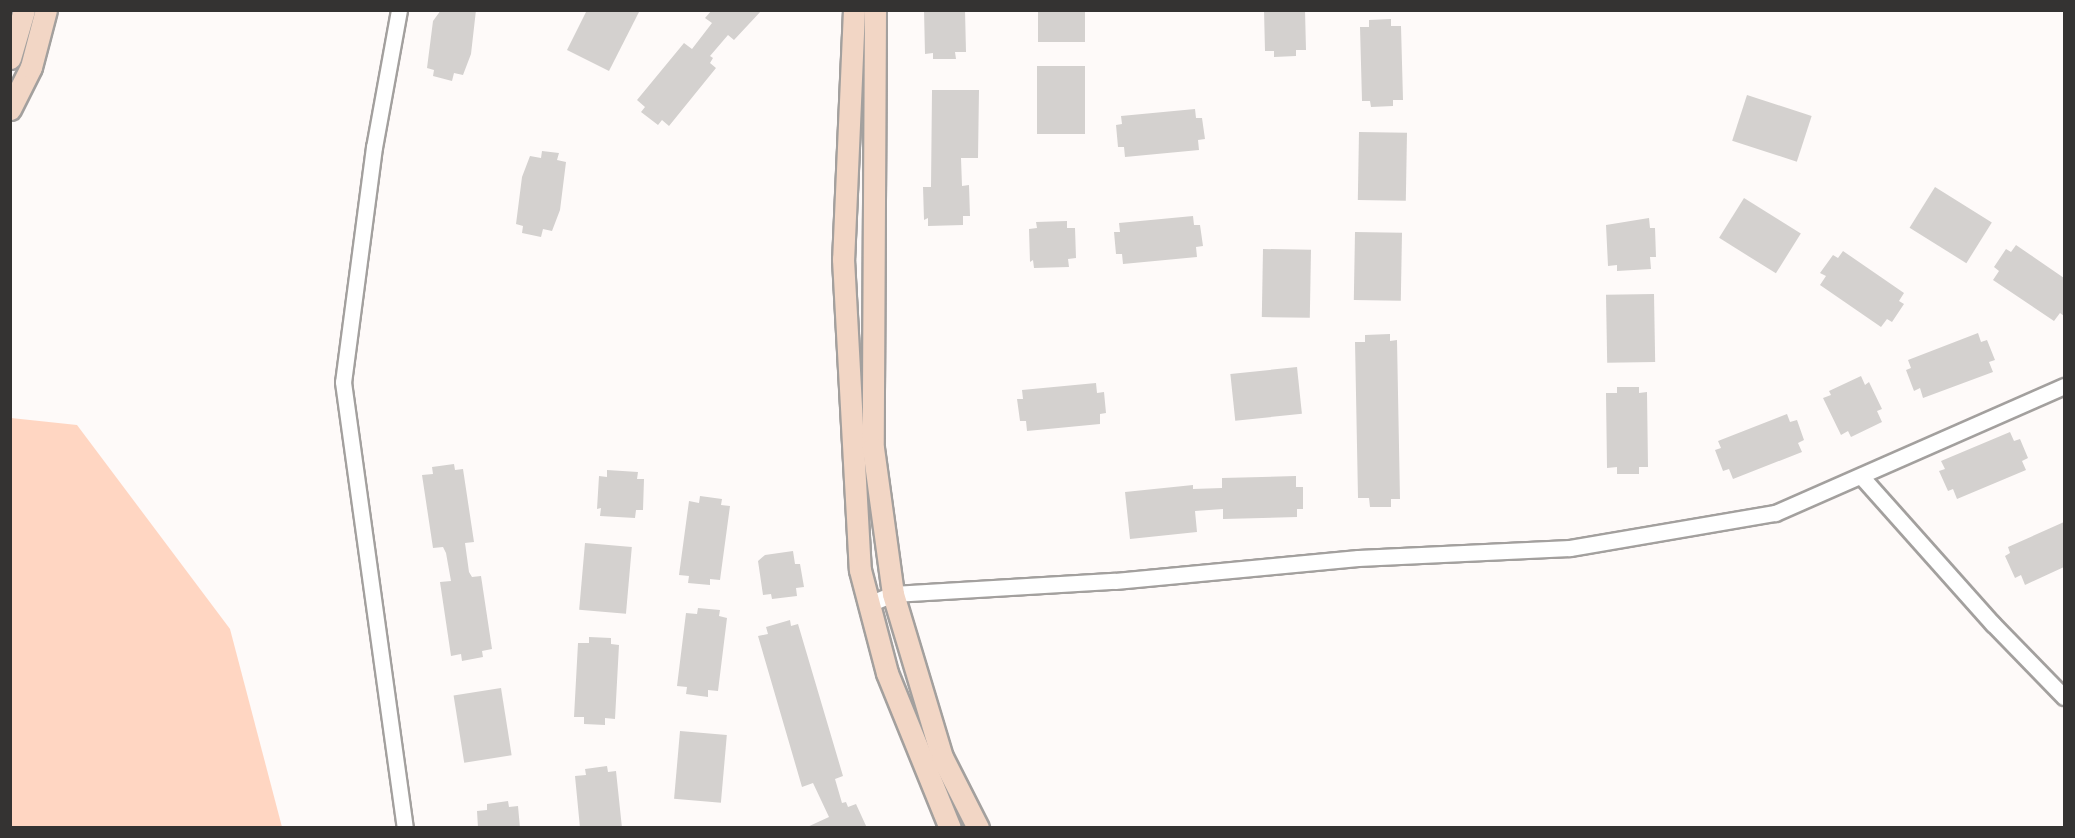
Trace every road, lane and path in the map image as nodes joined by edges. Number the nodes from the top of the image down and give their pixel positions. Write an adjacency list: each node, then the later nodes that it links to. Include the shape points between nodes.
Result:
1 (24, 10): 6 (street)
2 (46, 10): 7 (street, via 31,66)
3 (399, 10): 13 (street, via 374,147 343,382)
4 (854, 10): 11 (street, via 843,260 860,570)
5 (875, 10): 10 (street, via 873,448)
6 (10, 58)
7 (10, 109)
8 (2064, 386): 9 (street)
9 (1861, 476): 10 (street, via 1775,513 1570,548 1358,558 1115,581); 12 (street)
10 (893, 594): 11 (street); 15 (street, via 942,757)
11 (869, 604): 14 (street, via 886,673)
12 (2064, 697)
13 (405, 828)
14 (950, 828)
15 (978, 828)

